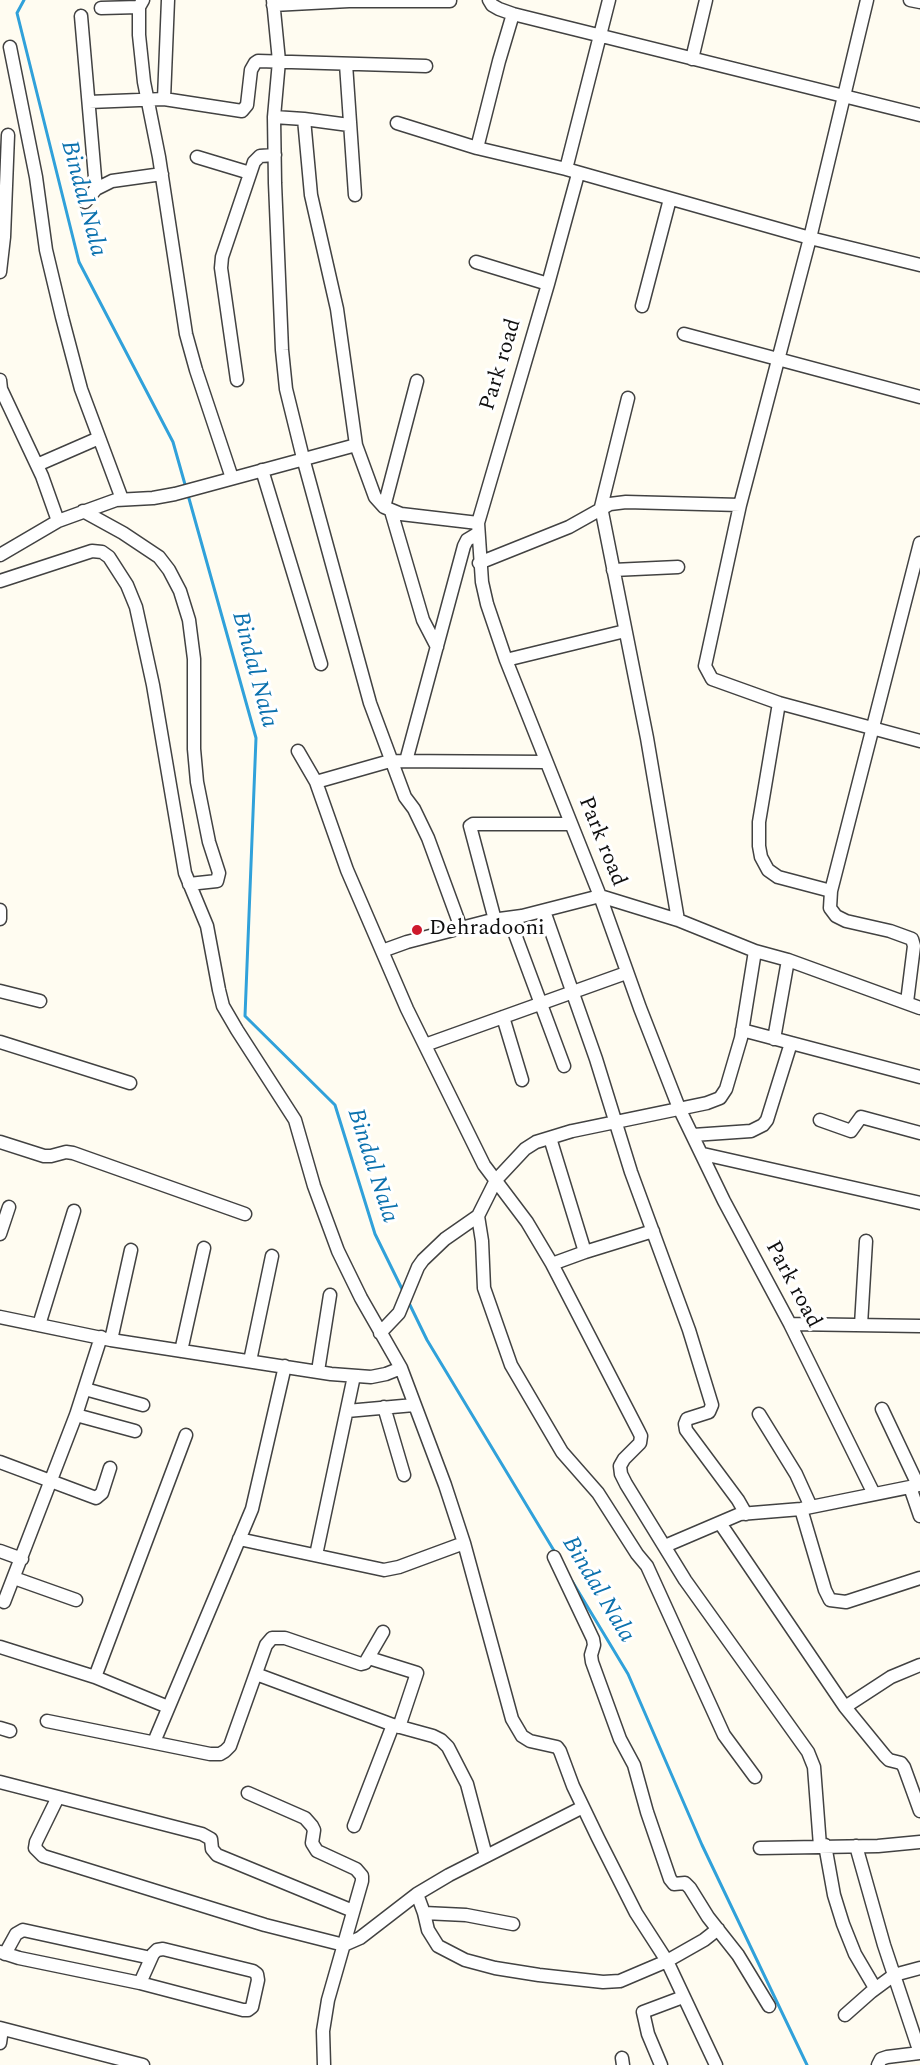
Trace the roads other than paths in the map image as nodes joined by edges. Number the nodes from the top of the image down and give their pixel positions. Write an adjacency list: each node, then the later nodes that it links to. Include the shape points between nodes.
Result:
1 (168, 0): 23 (street)
2 (489, 0): 13 (street)
3 (609, 0): 15 (street, Park road)
4 (706, 0): 17 (street)
5 (867, 0): 21 (street)
6 (910, 0): 9 (street)
7 (349, 1): 8 (street); 10 (street)
8 (450, 2)
9 (920, 2)
10 (273, 3): 18 (street)
11 (141, 4): 12 (street); 22 (street, via 141,58)
12 (101, 8)
13 (513, 14): 15 (street); 31 (street)
14 (81, 16): 24 (street)
15 (599, 36): 17 (street); 34 (street, Park road)
16 (10, 47): 55 (street, via 46,250 81,389)
17 (692, 59): 21 (street)
18 (279, 61): 19 (street); 23 (street, via 255,63 248,105 242,111); 26 (street)
19 (346, 64): 20 (street); 29 (street)
20 (426, 66)
21 (845, 96): 25 (street); 42 (street)
22 (147, 98): 23 (street); 24 (street); 36 (street)
23 (164, 99)
24 (89, 102): 38 (street)
25 (920, 116)
26 (274, 117): 27 (street); 32 (street)
27 (304, 119): 29 (street); 56 (street, via 311,195 337,309)
28 (397, 123): 31 (street)
29 (349, 125): 39 (street)
30 (8, 135): 37 (street)
31 (477, 148): 34 (street)
32 (275, 155): 35 (street, via 260,156); 57 (street, via 283,367)
33 (197, 157): 35 (street)
34 (572, 172): 40 (street); 46 (street, Park road)
35 (250, 173): 51 (street, via 225,244 221,268)
36 (162, 174): 38 (street, via 112,181); 60 (street, via 186,334)
37 (3, 185): 45 (street)
38 (96, 189): 41 (street)
39 (355, 195)
40 (670, 199): 42 (street); 47 (street)
41 (85, 202)
42 (810, 238): 44 (street); 49 (street)
43 (476, 262): 46 (street)
44 (920, 266)
45 (0, 272)
46 (548, 284): 67 (street, Park road)
47 (642, 306)
48 (684, 334): 49 (street)
49 (778, 359): 53 (street); 62 (street)
50 (0, 380): 58 (street)
51 (237, 380)
52 (417, 381): 64 (street)
53 (920, 397)
54 (628, 398): 63 (street)
55 (99, 438): 58 (street); 61 (street)
56 (356, 445): 57 (street); 64 (street, via 375,497)
57 (303, 458): 59 (street); 82 (street, via 357,660)
58 (37, 465): 66 (street)
59 (262, 470): 60 (street); 77 (street)
60 (232, 478): 61 (street, via 175,494)
61 (122, 499): 65 (street)
62 (740, 505): 63 (street, via 626,502); 78 (street, via 705,666 712,679)
63 (601, 507): 70 (street, via 568,527); 72 (street)
64 (388, 509): 67 (street); 75 (street, via 423,620)
65 (83, 511): 66 (street); 87 (street, via 159,557 180,591 189,620 194,659 197,782 219,878)
66 (58, 521): 69 (street)
67 (477, 529): 70 (street, Park road); 75 (street, via 464,546)
68 (920, 543): 79 (street)
69 (0, 555)
70 (479, 563): 76 (street, Park road, via 487,604)
71 (678, 567): 72 (street)
72 (613, 570): 74 (street)
73 (0, 581): 87 (street, via 92,551 102,552 118,569 141,625)
74 (625, 631): 76 (street); 95 (street)
75 (437, 647): 83 (street)
76 (507, 660): 84 (street, Park road)
77 (321, 664)
78 (779, 703): 79 (street); 88 (street, via 759,822 761,857 768,870 778,877)
79 (873, 728): 80 (street); 88 (street)
80 (920, 741)
81 (297, 751): 85 (street)
82 (390, 761): 83 (street); 85 (street); 96 (street, via 424,830)
83 (406, 761): 84 (street)
84 (546, 762): 86 (street, Park road)
85 (316, 782): 97 (street, via 347,870)
86 (571, 824): 89 (street, Park road); 94 (street, via 470,826)
87 (189, 884): 145 (street, via 207,926 223,1006 295,1120 338,1251)
88 (831, 891): 104 (street, via 830,908 836,916 912,939)
89 (600, 896): 91 (street); 95 (street); 100 (street, Park road)
90 (0, 910): 93 (street)
91 (544, 910): 92 (street); 102 (street)
92 (508, 918): 94 (street); 105 (street)
93 (0, 919)
94 (495, 920): 96 (street)
95 (678, 920): 98 (street)
96 (461, 928): 97 (street)
97 (382, 951): 112 (street)
98 (755, 951): 99 (street); 108 (street)
99 (788, 960): 104 (street); 109 (street)
100 (626, 973): 102 (street); 117 (street, Park road)
101 (0, 991): 103 (street)
102 (573, 992): 105 (street); 119 (street)
103 (40, 1001)
104 (907, 1002): 106 (street)
105 (541, 1003): 107 (street); 113 (street)
106 (920, 1008)
107 (503, 1017): 112 (street); 115 (street)
108 (742, 1030): 109 (street); 117 (street, via 720,1098)
109 (774, 1039): 111 (street)
110 (0, 1042): 116 (street)
111 (791, 1043): 114 (street); 121 (street, via 763,1125 751,1131)
112 (425, 1045): 125 (street, via 484,1166)
113 (564, 1066)
114 (920, 1077)
115 (522, 1080)
116 (130, 1083)
117 (679, 1108): 119 (street); 121 (street, Park road)
118 (820, 1120): 120 (street, via 851,1131 861,1117)
119 (616, 1121): 122 (street); 131 (street)
120 (920, 1133)
121 (693, 1135): 124 (street, Park road)
122 (550, 1138): 125 (street, via 525,1149); 136 (street)
123 (0, 1142): 129 (street, via 44,1156 73,1154)
124 (703, 1154): 126 (street); 141 (street, Park road)
125 (496, 1180): 130 (street); 138 (street)
126 (920, 1203)
127 (9, 1207): 132 (street)
128 (74, 1211): 142 (street)
129 (245, 1214)
130 (478, 1216): 145 (street, via 433,1249 418,1267 394,1320); 195 (street, via 484,1288 511,1365 562,1452 598,1493 647,1566 724,1735)
131 (653, 1231): 136 (street); 170 (street, via 712,1405 709,1412 687,1419 686,1430)
132 (0, 1234)
133 (866, 1241): 143 (street)
134 (204, 1248): 147 (street)
135 (131, 1250): 146 (street)
136 (585, 1252): 138 (street)
137 (272, 1256): 148 (street)
138 (552, 1264): 175 (street, via 641,1436 640,1443 620,1466 621,1474)
139 (330, 1294): 151 (street)
140 (0, 1317): 142 (street)
141 (790, 1324): 143 (street); 168 (street, Park road)
142 (39, 1325): 146 (street)
143 (861, 1325): 144 (street)
144 (920, 1326)
145 (380, 1333): 150 (street)
146 (106, 1338): 147 (street); 153 (street)
147 (181, 1351): 148 (street)
148 (250, 1361): 149 (street)
149 (285, 1366): 151 (street); 173 (street, via 252,1509)
150 (401, 1368): 152 (street, via 370,1377); 155 (street)
151 (318, 1371): 152 (street)
152 (354, 1376): 158 (street)
153 (85, 1389): 154 (street); 160 (street)
154 (143, 1405)
155 (414, 1405): 156 (street); 174 (street)
156 (384, 1407): 158 (street); 165 (street)
157 (882, 1409): 167 (street)
158 (347, 1411): 177 (street)
159 (759, 1414): 169 (street, via 796,1474)
160 (76, 1415): 161 (street); 166 (street)
161 (135, 1431)
162 (186, 1435): 189 (street)
163 (0, 1462): 166 (street)
164 (110, 1468): 166 (street, via 96,1498)
165 (404, 1475)
166 (51, 1482): 179 (street)
167 (916, 1486): 168 (street); 171 (street)
168 (874, 1494): 169 (street)
169 (806, 1508): 170 (street); 181 (street, via 830,1600 846,1602)
170 (746, 1514): 172 (street)
171 (920, 1516)
172 (720, 1522): 175 (street); 191 (street)
173 (239, 1539): 177 (street); 190 (street)
174 (464, 1543): 177 (street, via 384,1570); 199 (street, via 512,1719 530,1742 560,1750)
175 (664, 1546): 203 (street, via 698,1600 808,1752 814,1767)
176 (0, 1551): 179 (street)
177 (316, 1555)
178 (554, 1557): 211 (street, via 593,1639 592,1662 620,1739 634,1765 670,1879 690,1888)
179 (22, 1560): 180 (street)
180 (14, 1578): 182 (street); 183 (street)
181 (920, 1578)
182 (76, 1600)
183 (4, 1602)
184 (383, 1632): 186 (street)
185 (0, 1647): 189 (street)
186 (369, 1658): 188 (street, via 356,1663 277,1637 266,1644); 193 (street, via 417,1673)
187 (920, 1665): 191 (street, via 891,1677)
188 (256, 1674): 193 (street); 194 (street, via 225,1751 210,1754)
189 (95, 1677): 190 (street)
190 (168, 1707): 194 (street)
191 (845, 1707): 200 (street, via 885,1756 904,1767)
192 (48, 1721): 194 (street)
193 (396, 1726): 201 (street); 206 (street, via 433,1736 448,1747 467,1784)
194 (154, 1742)
195 (755, 1777)
196 (0, 1782): 198 (street)
197 (248, 1793): 208 (street, via 305,1818 314,1830 312,1843 317,1851 360,1872 362,1881)
198 (58, 1797): 208 (street, via 202,1834 211,1839 217,1855); 212 (street, via 36,1842 35,1848 43,1856 265,1925)
199 (583, 1807): 206 (street); 215 (street, via 636,1913)
200 (920, 1811)
201 (354, 1826)
202 (920, 1842): 204 (street)
203 (823, 1845): 204 (street); 205 (street); 219 (street, via 843,1924)
204 (856, 1846): 217 (street)
205 (760, 1848)
206 (486, 1856): 207 (street)
207 (417, 1894): 209 (street); 212 (street, via 360,1938)
208 (353, 1911): 212 (street)
209 (424, 1912): 210 (street); 215 (street, via 428,1930 438,1946 465,1960 495,1968 603,1982 620,1981)
210 (513, 1924)
211 (718, 1929): 215 (street); 221 (street)
212 (344, 1945): 226 (street, via 328,2000 323,2031)
213 (3, 1953): 214 (street, via 23,1930); 218 (street)
214 (151, 1958): 218 (street); 218 (street, via 163,1949 253,1971 258,1980 252,2007 243,2010)
215 (667, 1961): 220 (street)
216 (920, 1968): 217 (street)
217 (894, 1975): 219 (street); 229 (street, via 920,2053 887,2057)
218 (140, 1983)
219 (875, 1989): 222 (street)
220 (683, 1997): 227 (street, via 643,2012); 228 (street)
221 (769, 2006)
222 (845, 2015)
223 (1, 2028): 224 (street); 225 (street)
224 (0, 2043)
225 (144, 2065)
226 (324, 2065)
227 (661, 2065)
228 (716, 2065)
229 (878, 2065)

